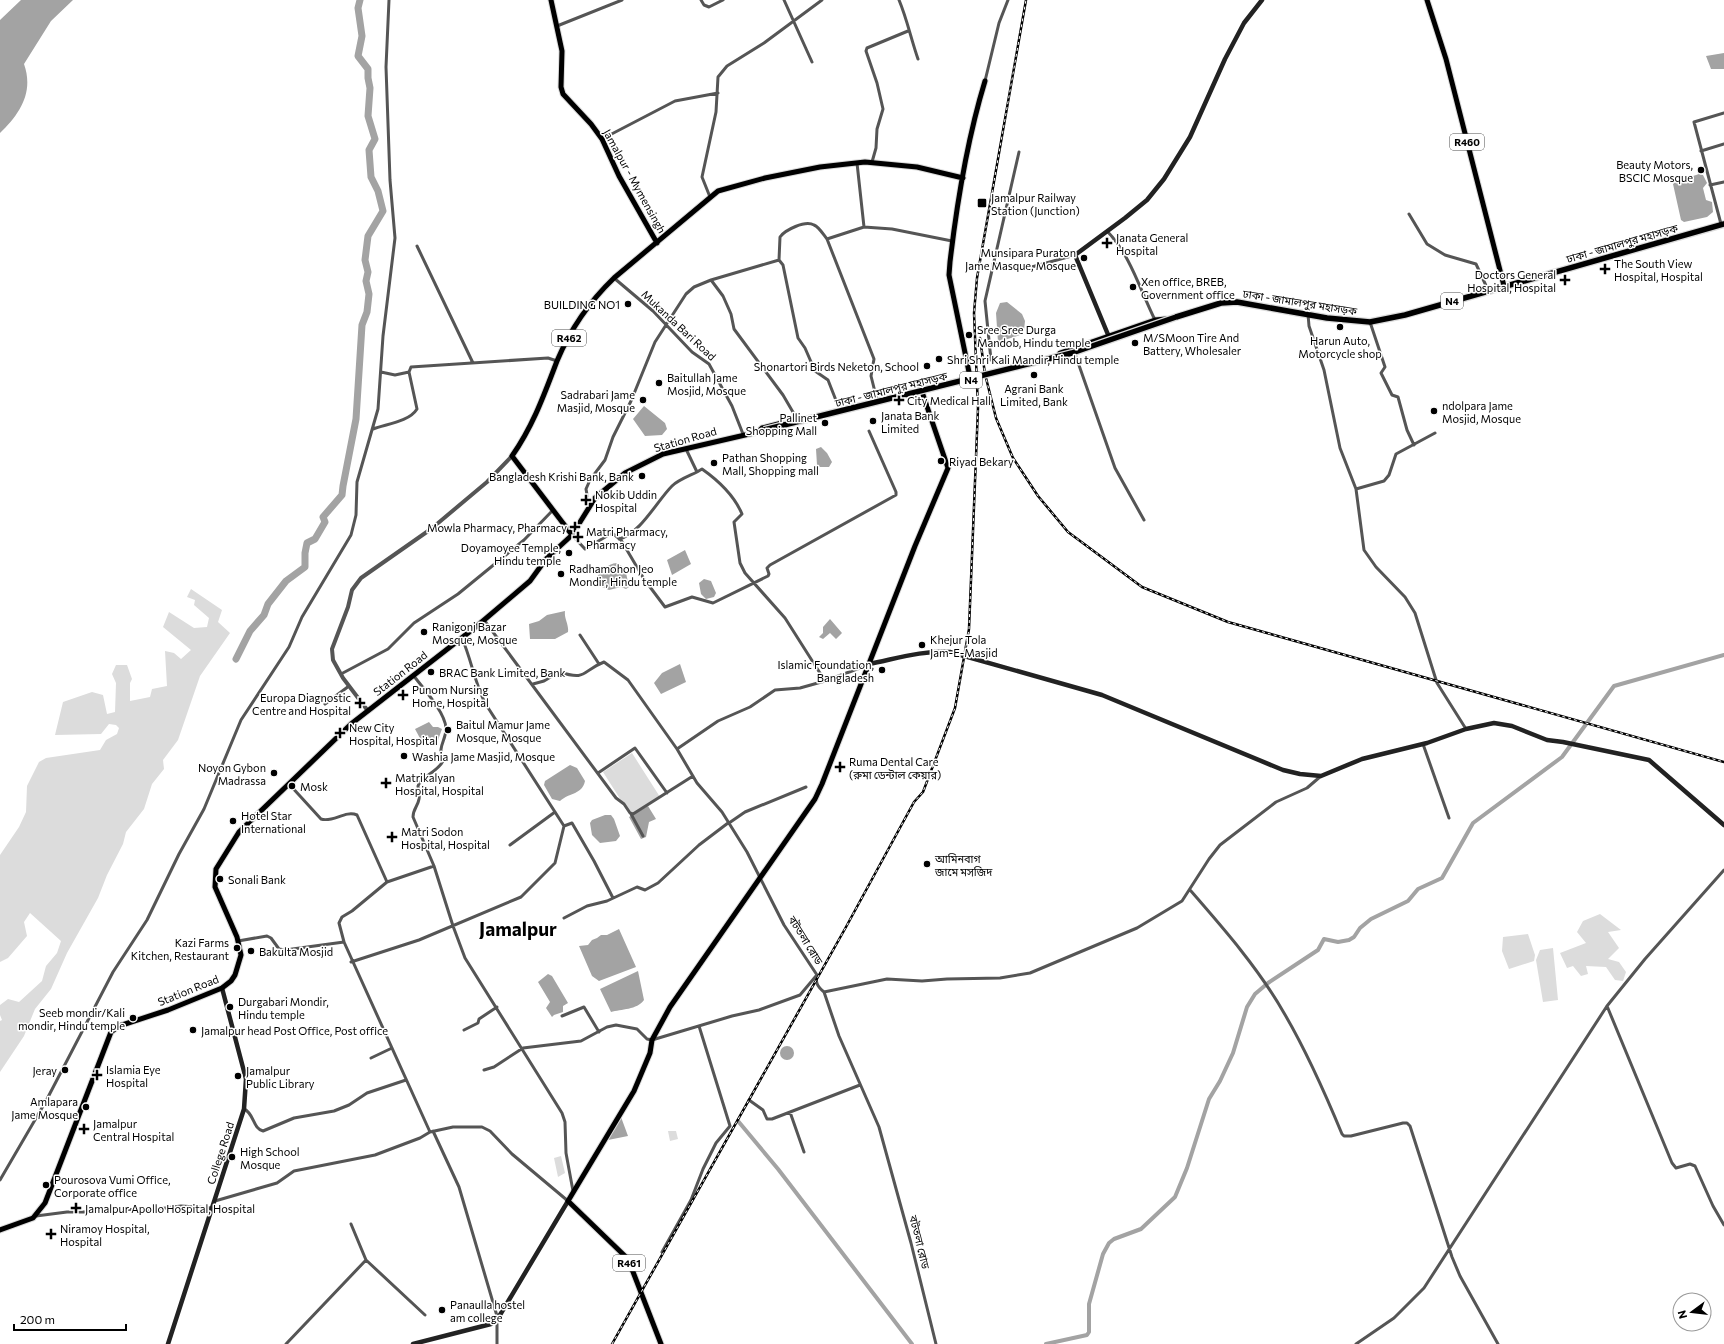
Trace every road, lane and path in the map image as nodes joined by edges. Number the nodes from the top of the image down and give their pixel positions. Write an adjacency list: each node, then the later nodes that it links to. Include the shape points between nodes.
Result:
1 (389, 0): 55 (street, via 386,67 395,238 382,342)
2 (551, 0): 13 (main road, Jamalpur - Mymensingh)
3 (622, 0): 13 (street)
4 (701, 0): 5 (street, via 709,7)
5 (723, 0)
6 (784, 0): 12 (street)
7 (822, 0): 12 (street)
8 (899, 0): 14 (street, via 906,15)
9 (1008, 0): 17 (street)
10 (1262, 0): 33 (main road, via 1244,23 1190,137 1164,179 1147,200)
11 (1427, 0): 43 (main road, R460, via 1446,59)
12 (792, 21): 16 (street); 18 (street, via 764,43 727,66 718,77)
13 (557, 26): 20 (main road, Jamalpur - Mymensingh, via 562,52 563,94)
14 (908, 31): 15 (street); 24 (street, via 867,48 866,51 883,109)
15 (918, 59)
16 (812, 62)
17 (984, 81): 26 (main road)
18 (718, 93): 20 (street, via 675,101); 29 (street, via 702,177)
19 (1724, 113): 22 (street, via 1694,122)
20 (602, 139): 36 (main road, Jamalpur - Mymensingh, via 619,176)
21 (1724, 144): 22 (street)
22 (1701, 151): 28 (street)
23 (1018, 152): 40 (street)
24 (872, 162): 25 (main road); 26 (main road, via 917,167)
25 (857, 163): 29 (main road, via 820,167 765,178 718,191); 32 (street)
26 (963, 178): 35 (main road)
27 (1724, 182): 28 (street)
28 (1710, 185): 31 (street)
29 (710, 197): 36 (main road)
30 (1409, 214): 44 (street, via 1427,244 1445,255 1476,264)
31 (1723, 224): 43 (highway, ঢাকা - জামালপুর মহাসড়ক / N4)
32 (864, 227): 34 (street); 35 (street, via 892,229)
33 (1107, 231): 38 (main road); 47 (street, via 1115,239 1134,270)
34 (827, 239): 39 (street, via 817,227 809,223 785,232 779,240); 59 (street, via 874,359 871,376)
35 (952, 241): 57 (main road, via 949,275)
36 (657, 243): 41 (main road, R462)
37 (416, 246): 54 (street)
38 (1075, 255): 40 (street, via 1028,268); 50 (main road)
39 (779, 260): 42 (street); 60 (street, via 783,265 798,338 816,371 828,380)
40 (993, 264): 52 (street, via 985,301)
41 (614, 278): 49 (street, Mukanda Bari Road, via 653,310); 53 (main road, R462, via 598,293 576,322)
42 (711, 280): 49 (street, via 694,287 686,294); 61 (street, via 723,296 734,328 784,395)
43 (1504, 286): 44 (highway, ঢাকা - জামালপুর মহাসড়ক / N4)
44 (1488, 290): 48 (highway, ঢাকা - জামালপুর মহাসড়ক / N4, via 1405,315)
45 (1308, 314): 46 (highway, ঢাকা - জামালপুর মহাসড়ক / N4, via 1237,302 1221,303); 48 (highway, ঢাকা - জামালপুর মহাসড়ক / N4); 71 (street, via 1309,326 1324,370 1340,448)
46 (1176, 317): 47 (main road, Station Road); 63 (highway, ঢাকা - জামালপুর মহাসড়ক / N4, bridge, via 1072,353)
47 (1155, 320): 50 (main road, Station Road)
48 (1370, 322): 67 (street, via 1385,366 1381,373 1392,396 1398,397)
49 (665, 326): 66 (street, Mukanda Bari Road, via 692,352 709,364 732,406); 72 (street, via 646,362 605,460 586,489)
50 (1109, 337): 51 (main road, Station Road)
51 (1073, 350): 57 (main road, Station Road); 74 (street, via 1115,468)
52 (991, 360)
53 (557, 361): 54 (street, via 548,358); 69 (main road, R462, via 529,430)
54 (473, 363): 56 (street, via 411,367)
55 (381, 372): 56 (street, via 395,375); 62 (street, via 378,408)
56 (409, 372): 62 (street, via 417,409 403,419)
57 (970, 377): 58 (main road, Station Road)
58 (921, 389): 59 (main road, Station Road); 82 (main road, via 948,468 914,546)
59 (878, 400): 60 (main road, Station Road)
60 (840, 408): 61 (main road, Station Road)
61 (796, 419): 63 (main road, Station Road, via 762,428)
62 (373, 429): 139 (street, via 357,482 356,515 351,535 302,617 289,648 241,720 204,809 147,920 113,972 46,1101)
63 (761, 431): 66 (main road, Station Road)
64 (869, 432): 77 (street, via 896,495 770,565 768,576)
65 (1435, 433): 67 (street)
66 (743, 434): 68 (main road, Station Road)
67 (1414, 445): 71 (street, via 1396,454 1389,475 1384,481)
68 (686, 448): 70 (street); 72 (main road, Station Road, via 663,454 625,473 595,498)
69 (512, 456): 73 (main road); 83 (street, via 487,482 431,529 361,578 352,590 332,649 332,660)
70 (697, 472): 76 (street, via 674,484 646,518 624,538); 77 (street, via 702,469 715,478 738,505 742,514 734,522 740,562)
71 (1356, 489): 90 (street, via 1364,550 1376,567 1405,597 1415,613 1438,683)
72 (589, 507): 75 (main road, Station Road)
73 (553, 510): 75 (main road); 83 (street, via 524,540 458,594 414,623 388,649)
74 (1144, 520)
75 (572, 535): 76 (street, via 585,550 612,533); 78 (main road, Station Road, via 546,559 530,581)
76 (619, 539): 77 (street, via 665,607 692,597 713,603)
77 (754, 584): 85 (street, via 785,618)
78 (484, 620): 80 (main road, Station Road); 86 (street)
79 (580, 635): 81 (street)
80 (462, 638): 84 (main road, Station Road); 99 (street, via 486,704)
81 (599, 664): 86 (street, via 581,676 574,677 559,672 544,681); 92 (street, বটতলা রোড, via 604,662 628,680)
82 (869, 664): 85 (street); 95 (main road, via 941,651 967,656 1102,695 1283,770); 109 (main road, via 815,799)
83 (341, 674): 87 (street)
84 (412, 675): 89 (main road, Station Road); 107 (street, via 432,700 446,727 440,749 443,761 433,774 420,782 419,801 413,811 413,817)
85 (825, 681): 92 (street, via 800,688 775,690 750,707 718,721)
86 (532, 684): 93 (street)
87 (349, 686): 88 (street); 89 (street)
88 (325, 704)
89 (368, 711): 96 (main road, Station Road)
90 (1466, 730): 91 (main road); 103 (main road, via 1494,724 1512,726 1547,740 1649,760)
91 (1424, 744): 95 (main road, via 1362,759); 101 (street)
92 (677, 749): 94 (street, বটতলা রোড)
93 (598, 773): 98 (street, via 635,748); 100 (street)
94 (693, 776): 98 (street); 102 (street, বটতলা রোড)
95 (1321, 776): 111 (street, via 1307,788 1276,802 1230,836 1209,859)
96 (289, 784): 110 (street, via 321,819 352,813 357,815); 115 (main road, Station Road, via 239,832 216,869 215,888)
97 (806, 787): 102 (street, via 745,812)
98 (667, 793): 100 (street)
99 (555, 812): 104 (street); 106 (street)
100 (631, 814): 105 (street)
101 (1449, 818)
102 (729, 823): 109 (street, বটতলা রোড); 112 (street, via 699,845 658,883 645,890 637,887)
103 (1724, 825)
104 (564, 826): 112 (street, via 572,823); 114 (street, via 555,863 521,897)
105 (643, 836)
106 (510, 845)
107 (434, 866): 110 (street); 114 (street)
108 (1724, 870): 121 (street)
109 (760, 879): 118 (street, বটতলা রোড, via 784,924); 127 (main road, via 670,1007)
110 (387, 882): 116 (street, via 352,912 342,917 339,923)
111 (1190, 890): 120 (street, via 1182,901 1137,928 1030,972 1000,978 922,981 887,978); 148 (street, via 1244,955 1284,1012 1316,1072 1344,1136 1408,1123)
112 (613, 898): 113 (street, via 587,906)
113 (564, 918)
114 (453, 926): 117 (street); 122 (street, via 465,958)
115 (238, 942): 116 (street, via 267,936 279,949 285,950); 119 (main road, Station Road, via 240,954 235,975 231,982)
116 (344, 942): 117 (street)
117 (351, 962): 128 (street)
118 (817, 975): 120 (street, বটতলা রোড, via 818,987); 124 (street, via 800,995 759,1010)
119 (222, 988): 135 (main road, College Road, via 246,1079); 144 (main road, Station Road, via 119,1026 111,1032 45,1203)
120 (824, 992): 133 (street, বটতলা রোড)
121 (1607, 1006): 146 (street, via 1672,1163 1676,1168 1690,1164 1695,1166); 148 (street)
122 (497, 1008): 125 (street); 129 (street)
123 (562, 1016): 126 (street, via 584,1006)
124 (699, 1026): 127 (street); 149 (street, via 730,1126 716,1143 691,1200)
125 (464, 1030)
126 (599, 1032): 127 (street, via 616,1025 630,1027); 129 (street, via 581,1041)
127 (652, 1040): 140 (main road, via 650,1053 634,1091)
128 (392, 1048): 130 (street); 132 (street)
129 (523, 1048): 131 (street, via 494,1067); 140 (street, via 562,1113)
130 (371, 1058)
131 (484, 1070)
132 (406, 1080): 135 (street, via 367,1093 334,1111 294,1118 263,1131 258,1128 250,1112); 137 (street)
133 (860, 1085): 136 (street); 159 (street, বটতলা রোড, via 879,1127 912,1243)
134 (749, 1100): 136 (street, via 762,1110 767,1119)
135 (244, 1109): 141 (main road, College Road)
136 (790, 1112): 138 (street)
137 (432, 1131): 141 (street, via 375,1155 294,1171 277,1183); 142 (street, via 467,1126 482,1127 490,1131 512,1154); 152 (street, via 459,1187)
138 (804, 1152)
139 (0, 1180)
140 (573, 1191): 142 (main road)
141 (215, 1201): 143 (main road, College Road)
142 (568, 1201): 152 (main road); 158 (main road, R461, via 628,1260)
143 (212, 1208): 144 (street, via 125,1208); 154 (main road, College Road)
144 (36, 1216): 147 (main road)
145 (351, 1224): 150 (street)
146 (1724, 1225)
147 (0, 1230)
148 (1450, 1250): 160 (street, via 1424,1288 1394,1318); 161 (street, via 1460,1276)
149 (662, 1252)
150 (366, 1260): 151 (street); 155 (street)
151 (425, 1315)
152 (497, 1320): 153 (main road, via 491,1324); 157 (street)
153 (430, 1341): 156 (main road)
154 (168, 1344)
155 (286, 1344)
156 (413, 1344)
157 (497, 1344)
158 (662, 1344)
159 (936, 1344)
160 (1356, 1344)
161 (1498, 1344)

